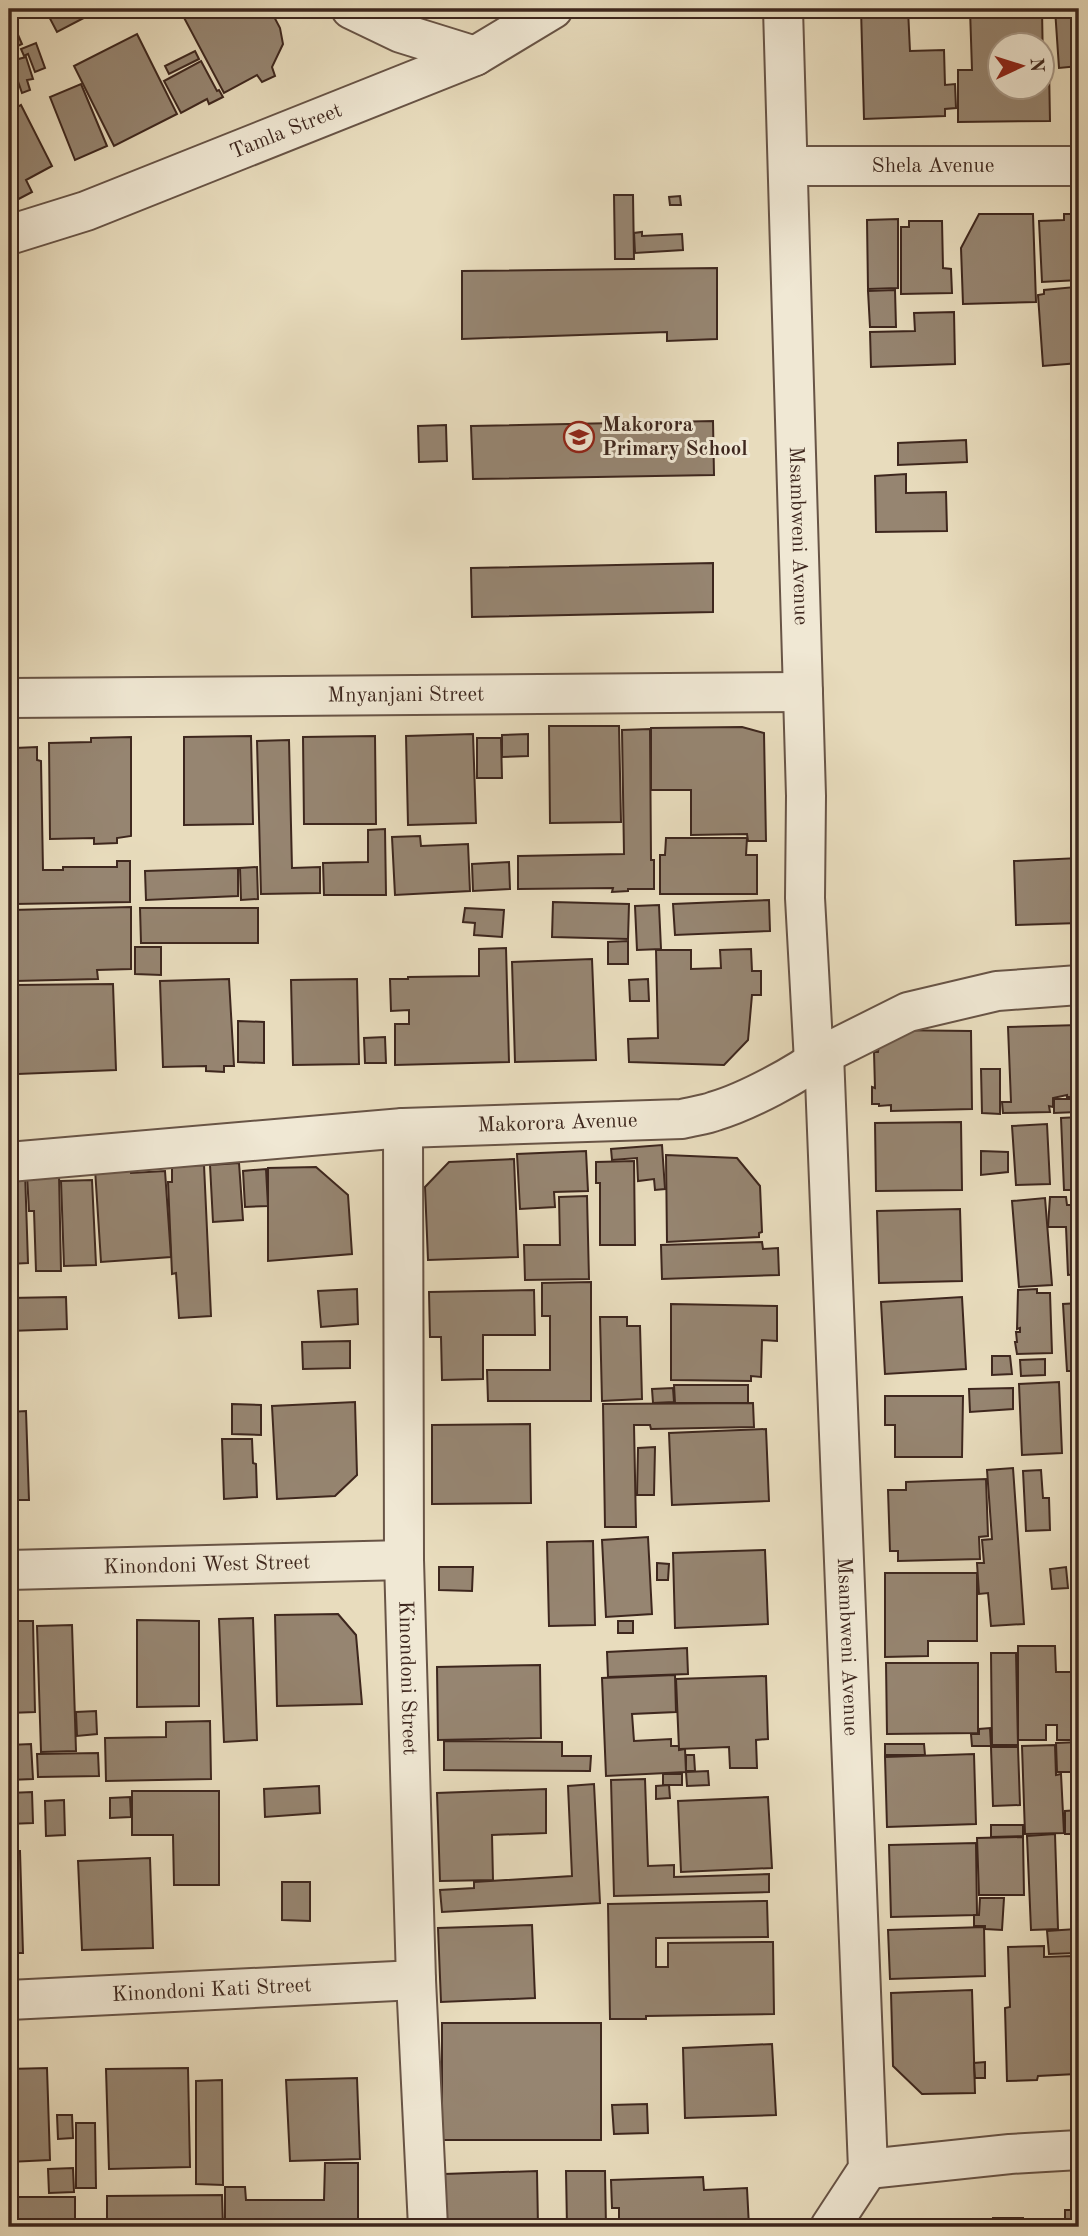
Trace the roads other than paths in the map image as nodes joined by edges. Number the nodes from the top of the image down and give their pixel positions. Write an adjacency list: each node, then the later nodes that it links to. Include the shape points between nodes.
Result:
1 (351, 9): 4 (street, via 401,33)
2 (553, 9): 4 (street, Tamla Street)
3 (783, 9): 5 (street, Msambweni Avenue)
4 (475, 56): 7 (street, Tamla Street, via 86,211)
5 (788, 166): 6 (street, Shela Avenue); 8 (street, Msambweni Avenue)
6 (1079, 166)
7 (9, 235)
8 (803, 692): 9 (street, Mnyanjani Street); 11 (street, Msambweni Avenue, via 805,898)
9 (9, 698)
10 (1079, 985): 11 (street, Makorora Avenue, via 997,991 908,1012)
11 (819, 1058): 12 (street, Makorora Avenue, via 762,1091 717,1111 682,1119); 19 (street, Msambweni Avenue)
12 (403, 1128): 13 (street, Makorora Avenue); 14 (street, Kinondoni Street)
13 (9, 1162)
14 (404, 1560): 15 (street, Kinondoni West Street); 16 (street, Kinondoni Street)
15 (9, 1570)
16 (416, 1980): 17 (street, Kinondoni Kati Street); 20 (street, Kinondoni Street)
17 (9, 2000)
18 (1079, 2150): 19 (street)
19 (868, 2169): 21 (street)
20 (428, 2227)
21 (830, 2227)

